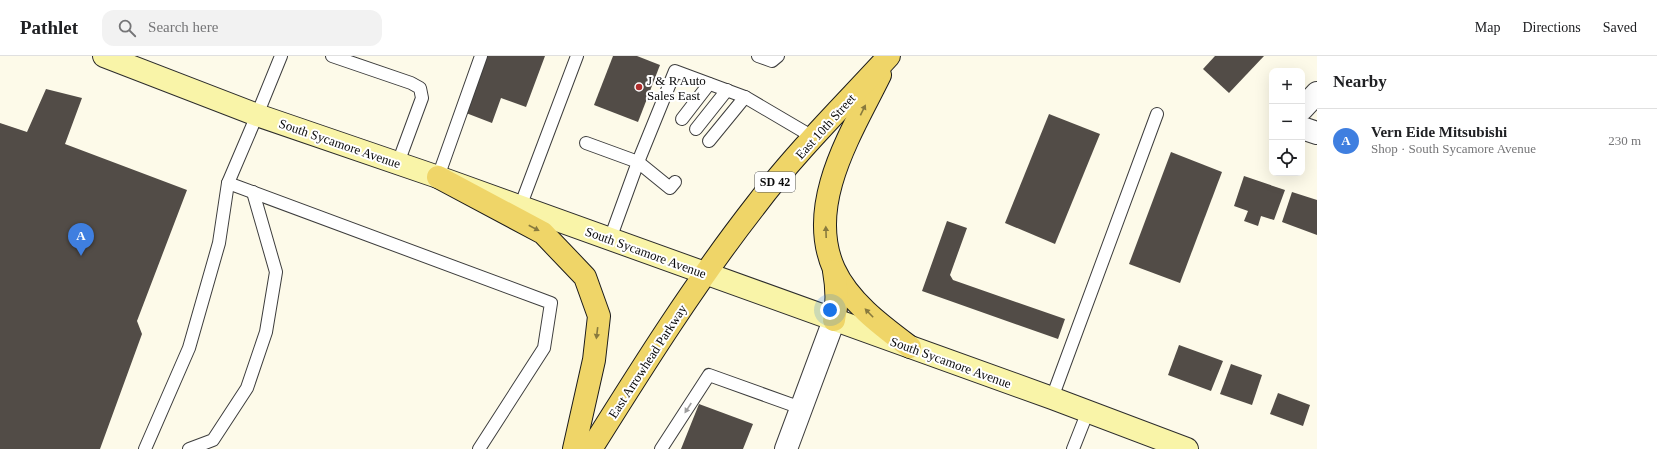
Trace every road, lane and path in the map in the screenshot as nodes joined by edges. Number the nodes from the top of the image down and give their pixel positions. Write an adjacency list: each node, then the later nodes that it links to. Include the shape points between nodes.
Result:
1 (104, 56): 15 (main road, South Sycamore Avenue)
2 (281, 56): 15 (lane)
3 (332, 56): 23 (lane, via 420,88 422,98)
4 (481, 56): 25 (lane)
5 (577, 56): 29 (lane)
6 (758, 56): 8 (lane)
7 (889, 56): 20 (main road, East 10th Street / SD 42); 31 (main road, one-way to 7, via 825,236 827,196 843,150)
8 (775, 59)
9 (709, 84): 10 (lane); 16 (lane); 24 (lane, via 675,71)
10 (727, 90): 12 (lane); 17 (lane)
11 (1317, 93): 13 (street)
12 (745, 97): 20 (lane); 21 (lane)
13 (1305, 106)
14 (1157, 114): 35 (lane)
15 (257, 115): 23 (main road, South Sycamore Avenue); 27 (lane)
16 (682, 119)
17 (696, 129)
18 (1305, 129): 19 (street)
19 (1317, 133)
20 (813, 137): 32 (main road, East 10th Street / SD 42, via 756,204)
21 (709, 141)
22 (586, 143): 24 (lane)
23 (398, 163): 25 (main road, South Sycamore Avenue)
24 (643, 163): 26 (lane, via 659,174 670,188); 30 (lane)
25 (438, 177): 29 (main road, South Sycamore Avenue); 41 (main road, one-way to 41, via 543,233 585,277 599,316 594,360)
26 (675, 182)
27 (228, 183): 28 (lane); 38 (lane, via 219,243 190,348)
28 (253, 192): 39 (lane, via 276,272 266,332 247,388 213,440); 40 (lane, via 551,303 544,348)
29 (520, 207): 30 (main road, South Sycamore Avenue)
30 (610, 239): 32 (main road, South Sycamore Avenue)
31 (834, 270): 33 (main road, via 837,306); 34 (main road, one-way to 31, via 877,322 857,302)
32 (705, 274): 33 (main road, South Sycamore Avenue); 42 (main road, East Arrowhead Parkway / SD 42, via 650,354)
33 (834, 320): 34 (main road, South Sycamore Avenue); 36 (street)
34 (910, 347): 35 (main road, South Sycamore Avenue)
35 (1052, 398): 37 (main road, South Sycamore Avenue)
36 (801, 408): 43 (lane, one-way to 43, via 710,375); 44 (street)
37 (1088, 411): 45 (lane); 46 (main road, South Sycamore Avenue)
38 (145, 449)
39 (190, 449)
40 (479, 449)
41 (574, 449)
42 (590, 449)
43 (661, 449)
44 (786, 449)
45 (1073, 449)
46 (1187, 449)

